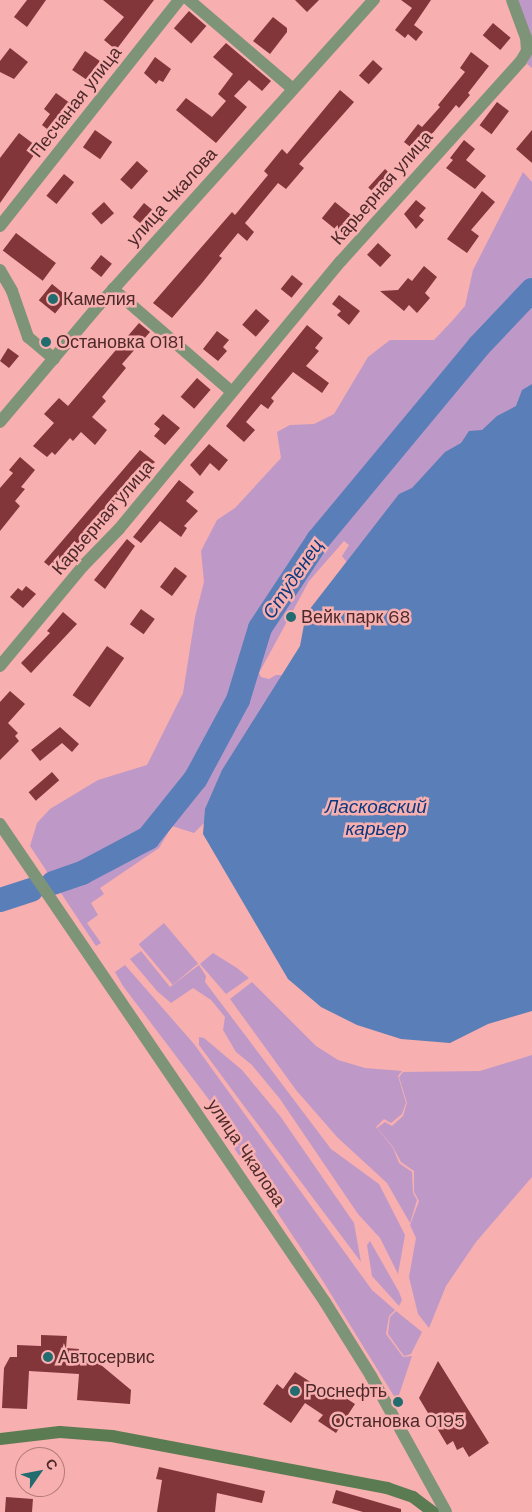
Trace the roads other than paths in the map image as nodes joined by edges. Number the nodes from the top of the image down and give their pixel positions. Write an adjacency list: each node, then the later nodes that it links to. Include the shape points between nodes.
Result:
1 (180, 0): 6 (street, Песчаная улица)
2 (189, 0): 5 (street)
3 (374, 0): 5 (street, улица Чкалова)
4 (512, 0): 10 (street, Карьерная улица, via 526,38 527,51 521,62 341,261)
5 (293, 89): 8 (street, улица Чкалова)
6 (0, 226)
7 (0, 270): 9 (street, via 12,291 28,337)
8 (113, 289): 9 (street, улица Чкалова); 10 (street)
9 (54, 359): 11 (street, улица Чкалова)
10 (232, 392): 12 (street, Карьерная улица, via 119,530 83,566)
11 (0, 422)
12 (0, 666)
13 (0, 824): 16 (street, улица Чкалова, via 325,1302 371,1376)
14 (0, 1439): 15 (main road, via 60,1432 112,1436 378,1485 413,1497)
15 (433, 1512)
16 (446, 1512)

